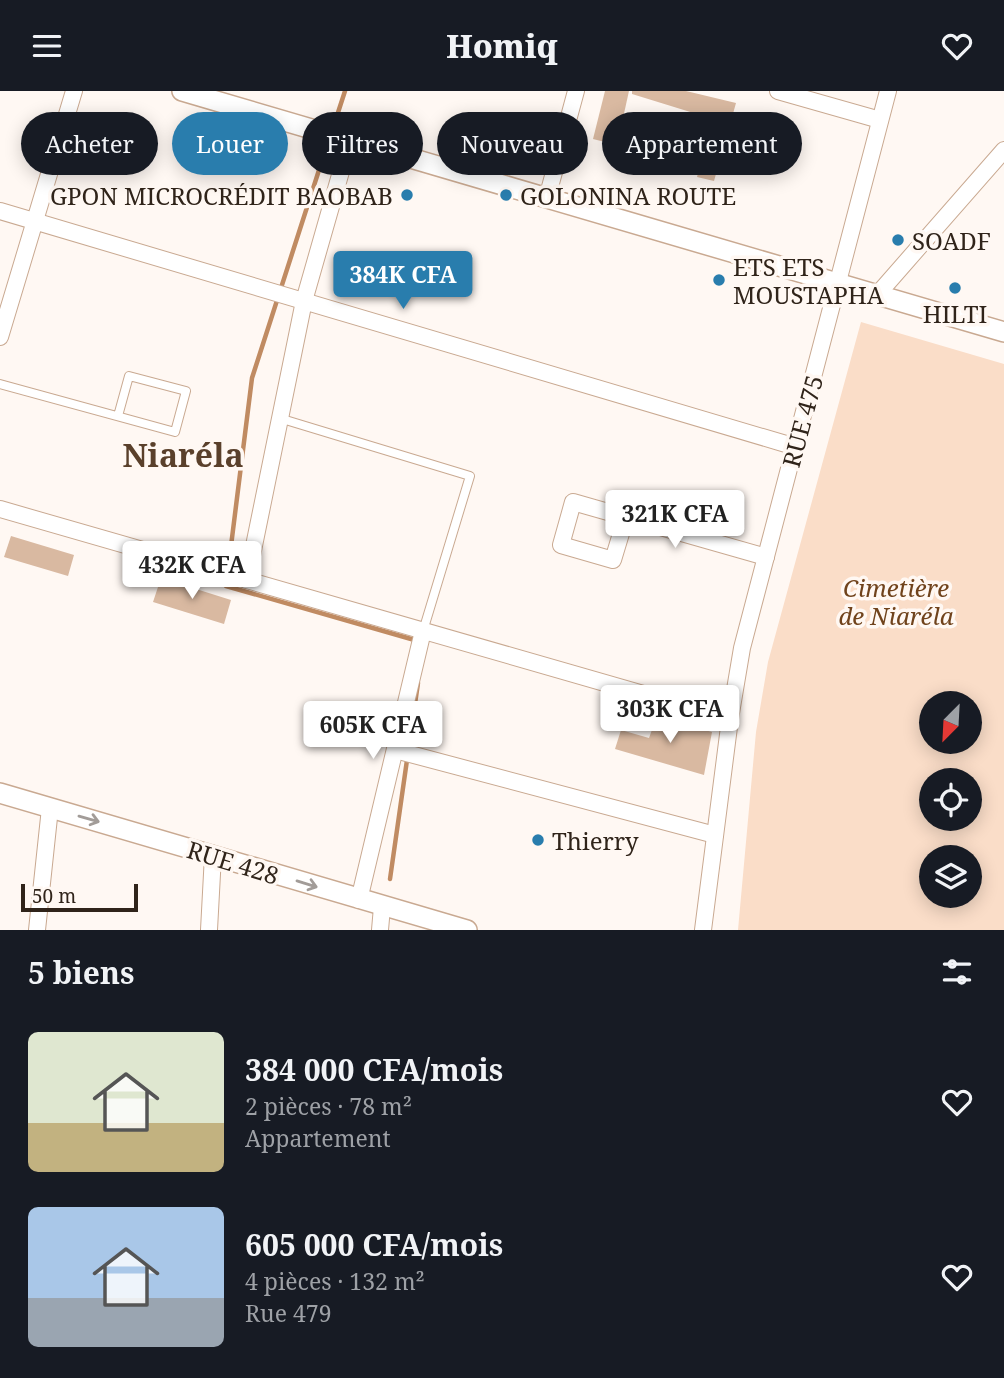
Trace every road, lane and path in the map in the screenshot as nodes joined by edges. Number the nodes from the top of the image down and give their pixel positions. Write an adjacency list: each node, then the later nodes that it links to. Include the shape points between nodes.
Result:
1 (74, 91): 14 (street)
2 (182, 91): 7 (street)
3 (576, 91): 12 (street)
4 (778, 91): 6 (street)
5 (888, 91): 6 (street, RUE 475)
6 (880, 120): 15 (street, RUE 475)
7 (302, 126)
8 (1004, 150): 10 (street)
9 (423, 162): 12 (street)
10 (997, 166): 16 (street)
11 (339, 175): 17 (street)
12 (547, 198): 15 (street)
13 (0, 211): 14 (street)
14 (35, 221): 17 (street); 19 (street)
15 (839, 284): 16 (street); 23 (street, RUE 475)
16 (877, 295): 18 (street)
17 (304, 301): 22 (street); 23 (street)
18 (1004, 332)
19 (0, 337)
20 (0, 384): 21 (lane)
21 (118, 417): 21 (lane, via 175,432 186,391 130,376)
22 (279, 418): 27 (street); 28 (lane, via 470,476)
23 (796, 447): 26 (street, RUE 475)
24 (0, 509): 27 (street)
25 (626, 517): 25 (street, via 613,560 561,545 573,502); 26 (street)
26 (766, 557): 29 (street, RUE 475, via 742,648)
27 (247, 580): 28 (street)
28 (422, 631): 29 (street); 30 (street)
29 (730, 719): 33 (street, RUE 475)
30 (395, 750): 33 (street); 35 (street)
31 (0, 793): 32 (street, RUE 428)
32 (50, 808): 34 (street, RUE 428, one-way to 34); 37 (street)
33 (715, 835): 41 (street, RUE 475)
34 (213, 855): 35 (street, RUE 428, one-way to 35); 38 (street)
35 (359, 900): 36 (street, RUE 428)
36 (382, 907): 39 (street); 40 (street, RUE 428)
37 (37, 930)
38 (209, 930)
39 (380, 930)
40 (467, 930)
41 (703, 930)

